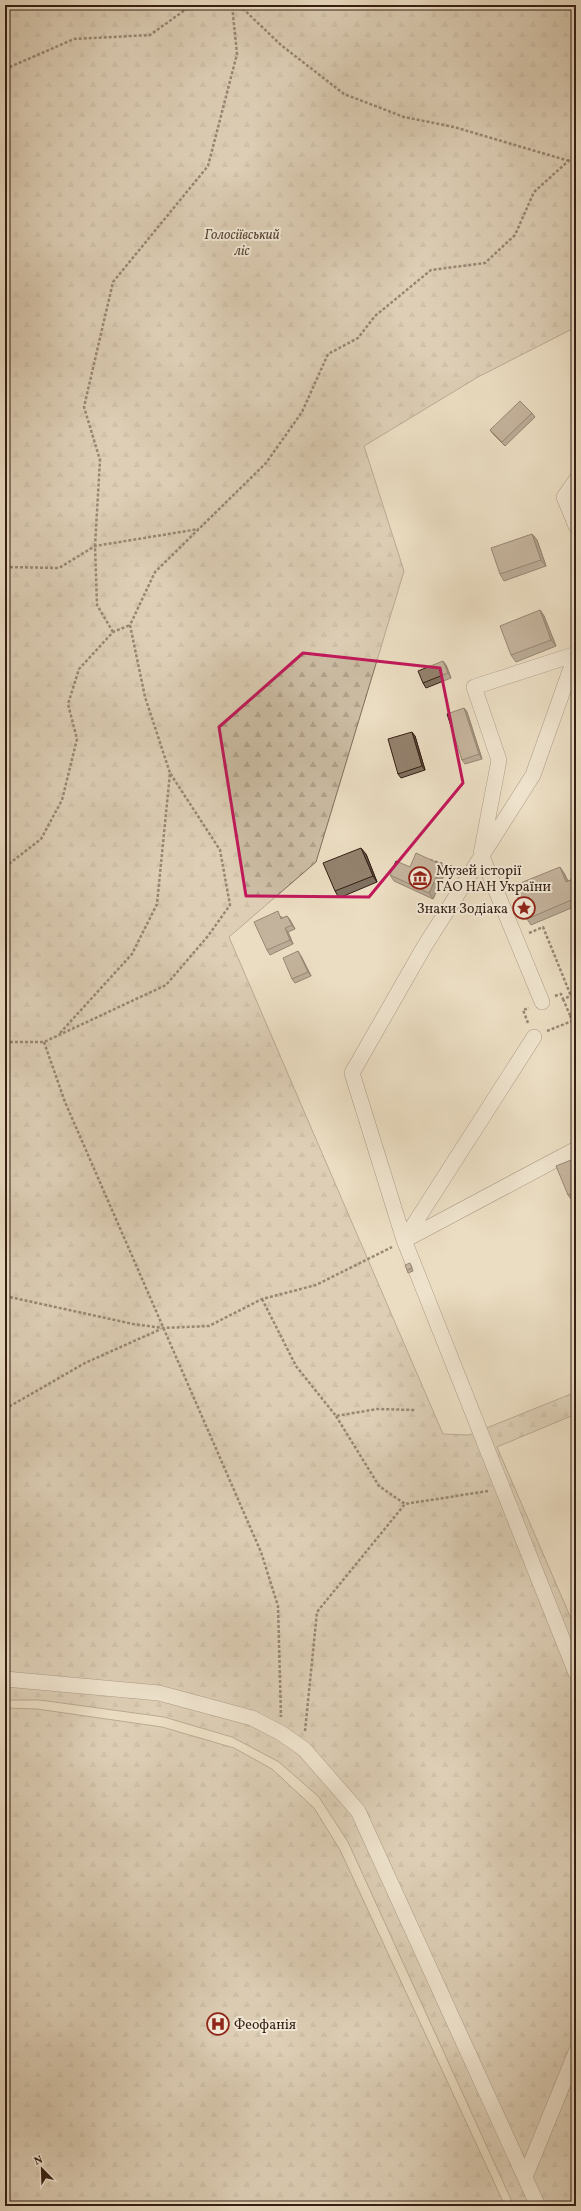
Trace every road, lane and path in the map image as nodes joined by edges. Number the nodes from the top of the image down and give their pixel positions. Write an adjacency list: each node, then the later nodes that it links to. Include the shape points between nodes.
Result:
1 (192, 5): 4 (path, via 150,35 74,39)
2 (232, 5): 11 (path, via 237,54 208,166 113,282 84,407 100,460)
3 (239, 5): 6 (path, via 281,45 344,94 404,117 454,127)
4 (5, 69)
5 (576, 154): 6 (path)
6 (566, 161): 7 (path); 10 (path, via 534,192 516,235 485,263 431,270 374,316 358,338 328,354 302,412 266,463)
7 (576, 163)
8 (576, 480): 9 (lane, via 564,497)
9 (576, 526)
10 (200, 529): 11 (path); 13 (path, via 155,572)
11 (95, 546): 12 (path, via 59,568); 14 (path, via 97,605)
12 (5, 567)
13 (130, 625): 14 (path); 16 (path, via 145,697)
14 (113, 632): 19 (path, via 79,669 68,704 77,739 62,800 41,839)
15 (576, 654): 17 (lane, via 533,775); 17 (lane, via 474,687 499,760)
16 (170, 773): 29 (path, via 157,904 132,954); 29 (path, via 220,850 230,905 208,936 166,985)
17 (481, 854): 20 (lane); 24 (lane)
18 (426, 858): 20 (path)
19 (5, 867)
20 (470, 873): 34 (lane, via 424,946 352,1074)
21 (543, 927): 22 (path)
22 (571, 996)
23 (563, 999): 26 (path)
24 (542, 1002)
25 (576, 1012): 26 (path)
26 (570, 1015): 27 (path)
27 (572, 1021): 28 (path); 30 (path)
28 (576, 1022)
29 (60, 1033): 32 (path)
30 (534, 1037): 34 (lane)
31 (5, 1042): 32 (path)
32 (44, 1042): 37 (path, via 65,1102)
33 (576, 1149): 34 (lane)
34 (404, 1240): 36 (path, via 316,1285); 41 (lane)
35 (5, 1296): 37 (path, via 133,1324)
36 (262, 1299): 37 (path, via 209,1326); 40 (path, via 296,1366)
37 (163, 1328): 38 (path, via 85,1363); 45 (path, via 261,1552 278,1606)
38 (5, 1409)
39 (415, 1410): 40 (path, via 377,1409)
40 (336, 1416): 42 (path, via 379,1486)
41 (502, 1488): 42 (path); 43 (lane)
42 (405, 1504): 46 (path, via 317,1612)
43 (576, 1672)
44 (5, 1679): 45 (lane, via 159,1693 252,1718)
45 (281, 1733): 46 (lane)
46 (304, 1749): 48 (lane, via 358,1811)
47 (576, 2052): 48 (lane)
48 (525, 2177): 49 (lane)
49 (538, 2206)

